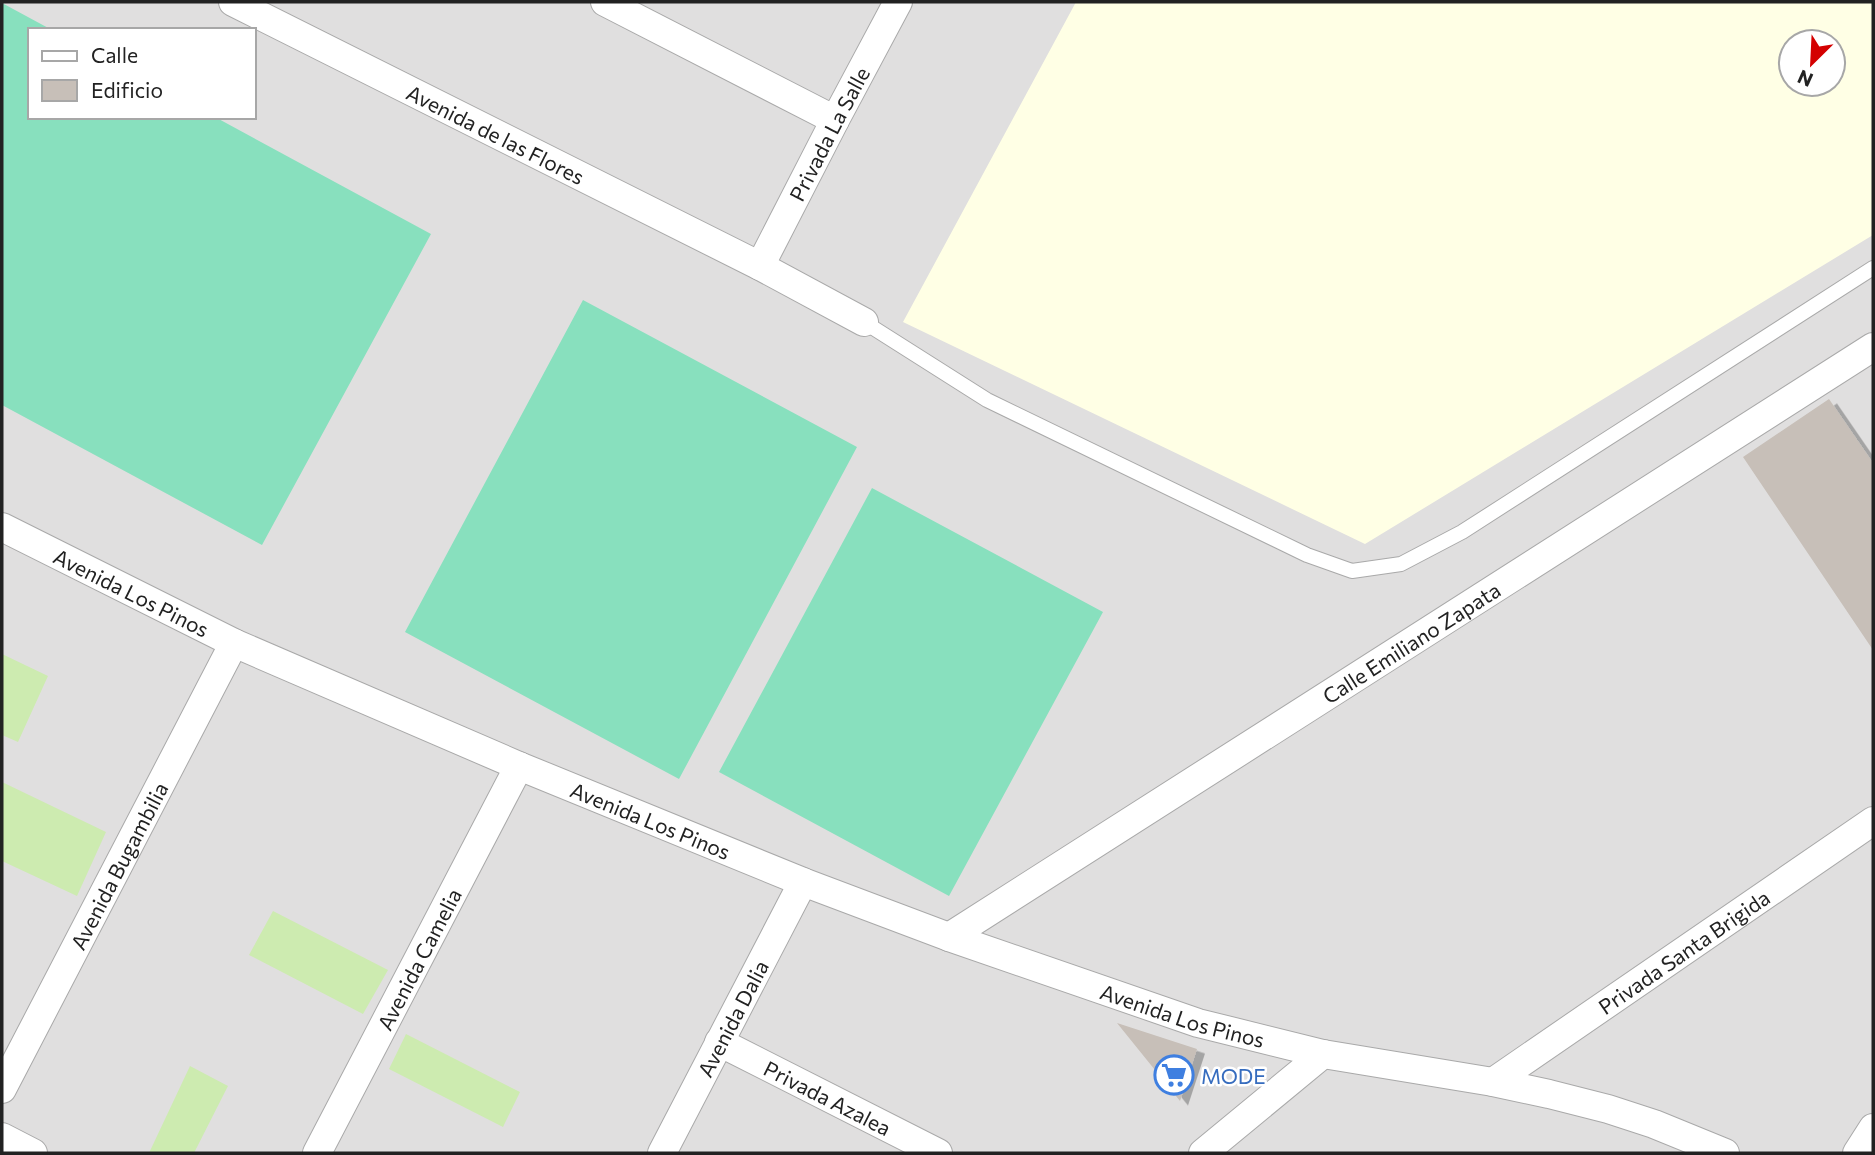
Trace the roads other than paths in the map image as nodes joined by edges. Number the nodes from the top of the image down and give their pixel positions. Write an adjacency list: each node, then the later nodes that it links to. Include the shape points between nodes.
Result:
1 (233, 2): 5 (street, Avenida de las Flores)
2 (605, 2): 4 (street)
3 (898, 2): 4 (street, Privada La Salle)
4 (835, 120): 5 (street, Privada La Salle)
5 (760, 267): 7 (street, Avenida de las Flores)
6 (1873, 268): 7 (lane, via 1462,532 1401,564 1352,571 1307,555 987,400)
7 (864, 322)
8 (1873, 347): 14 (street, Calle Emiliano Zapata)
9 (2, 527): 10 (street, Avenida Los Pinos)
10 (234, 643): 11 (street, Avenida Los Pinos); 18 (street, Avenida Bugambilia)
11 (519, 766): 13 (street, Avenida Los Pinos); 22 (street, Avenida Camelia)
12 (1873, 821): 17 (street, Privada Santa Brigida)
13 (803, 882): 14 (street, Avenida Los Pinos); 15 (street, Avenida Dalia)
14 (949, 937): 16 (street, Avenida Los Pinos, via 1198,1023)
15 (719, 1042): 23 (street, Avenida Dalia); 24 (street, Privada Azalea)
16 (1323, 1054): 17 (street, Avenida Los Pinos); 25 (street)
17 (1493, 1082): 26 (street, Avenida Los Pinos, via 1608,1109)
18 (2, 1089)
19 (1873, 1128): 27 (street)
20 (2, 1137): 21 (street)
21 (33, 1153)
22 (317, 1153)
23 (662, 1153)
24 (938, 1153)
25 (1203, 1153)
26 (1725, 1153)
27 (1857, 1153)

